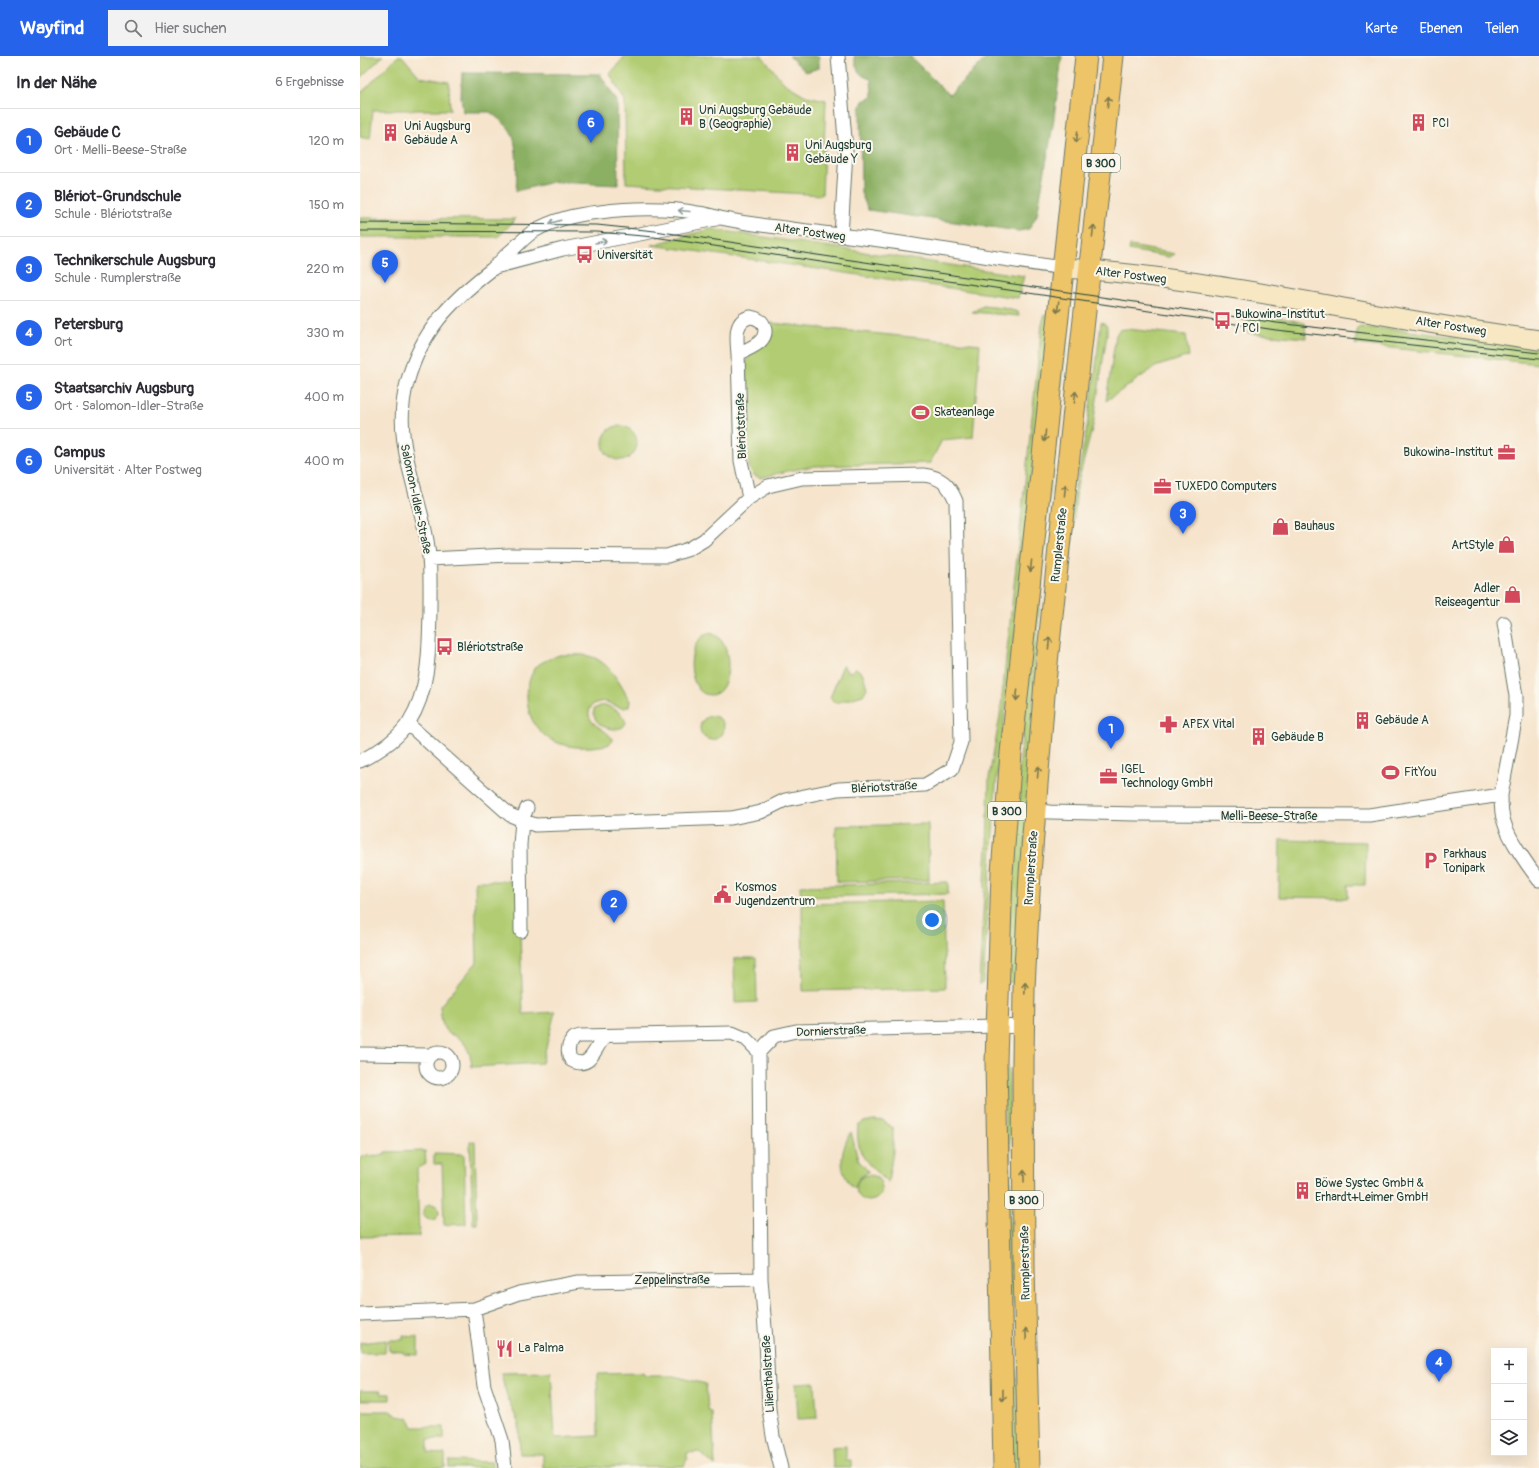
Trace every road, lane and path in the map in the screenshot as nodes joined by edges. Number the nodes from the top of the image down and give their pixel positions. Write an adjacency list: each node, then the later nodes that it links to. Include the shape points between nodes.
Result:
1 (838, 56): 5 (street, via 846,151)
2 (1086, 56): 7 (main road, B 300, one-way to 7)
3 (1113, 56): 8 (main road, B 300, one-way to 3)
4 (722, 218): 5 (street, Alter Postweg); 6 (street, Alter Postweg, one-way to 4, via 563,249); 6 (street, Alter Postweg, one-way to 6, via 682,211 642,210 604,211 570,217 533,232)
5 (841, 236): 7 (street, Alter Postweg)
6 (495, 267): 12 (street, Salomon-Idler-Straße, via 474,282 443,313 420,345 406,384 402,420 403,440 427,538)
7 (1063, 268): 8 (street, Alter Postweg); 21 (main road, Rumplerstraße / B 300, one-way to 21, via 1011,753 1002,873)
8 (1089, 270): 9 (street, Alter Postweg, via 1244,290); 17 (main road, Rumplerstraße / B 300, one-way to 8, via 1047,667)
9 (1539, 340)
10 (738, 354): 11 (street, Blériotstraße, via 741,461)
11 (749, 498): 12 (street, Blériotstraße, via 704,540 689,549 667,556 515,555); 18 (street, Blériotstraße, via 768,486 802,478 923,475 939,479 951,489 956,501 961,742 952,769 925,784 838,789 785,800 761,812 731,818 535,824)
12 (429, 558): 14 (street, Salomon-Idler-Straße, via 430,636 427,666 417,707)
13 (1504, 623): 16 (street, via 1516,696 1516,716)
14 (408, 724): 15 (street, Salomon-Idler-Straße, via 391,742); 18 (street, Blériotstraße, via 510,815)
15 (360, 761)
16 (1502, 795): 17 (street, Melli-Beese-Straße, via 1369,816); 19 (street, via 1501,806 1509,835)
17 (1035, 811): 22 (main road, Rumplerstraße / B 300, one-way to 17)
18 (524, 814): 20 (street, via 520,845)
19 (1539, 880)
20 (521, 931)
21 (997, 1026): 22 (street, Dornierstraße); 24 (street, Dornierstraße, via 796,1031 774,1036); 30 (main road, Rumplerstraße / B 300, one-way to 30)
22 (1024, 1027): 33 (main road, Rumplerstraße / B 300, one-way to 22, via 1024,1268)
23 (605, 1036): 24 (street, via 732,1033 746,1038)
24 (759, 1052): 27 (street)
25 (360, 1054): 26 (street)
26 (430, 1055)
27 (761, 1279): 28 (street, Zeppelinstraße, via 579,1282 519,1293); 32 (street, Lilienthalstraße, via 769,1409)
28 (474, 1309): 29 (street, Zeppelinstraße); 31 (street, via 484,1386 502,1440)
29 (360, 1314)
30 (1004, 1465)
31 (505, 1468)
32 (781, 1468)
33 (1029, 1468)

